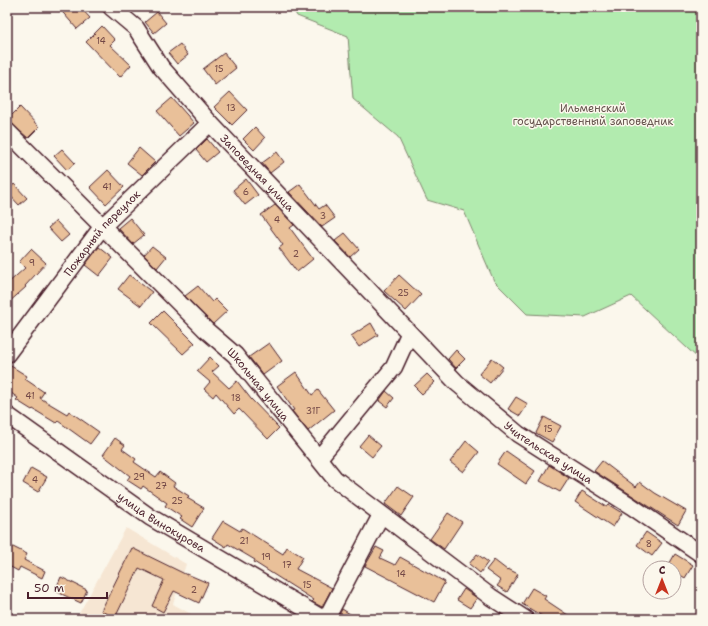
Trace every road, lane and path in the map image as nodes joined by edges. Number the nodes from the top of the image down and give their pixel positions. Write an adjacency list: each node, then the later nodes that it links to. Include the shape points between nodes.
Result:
1 (111, 7): 2 (street, Заповедная улица, via 136,28 160,67)
2 (210, 123): 4 (street, Пожарный переулок); 5 (street, Заповедная улица)
3 (7, 131): 4 (street, Школьная улица)
4 (102, 227): 6 (street, Пожарный переулок); 8 (street, Школьная улица, via 206,330 235,355)
5 (410, 334): 8 (street, via 394,367); 10 (street, Учительская улица, via 457,383 518,434)
6 (7, 354)
7 (7, 415): 11 (street, улица Винокурова, via 150,517)
8 (320, 458): 9 (street, Школьная улица, via 335,479)
9 (381, 515): 12 (street); 13 (street, Школьная улица, via 490,597)
10 (701, 554)
11 (323, 619)
12 (326, 619)
13 (525, 619)

